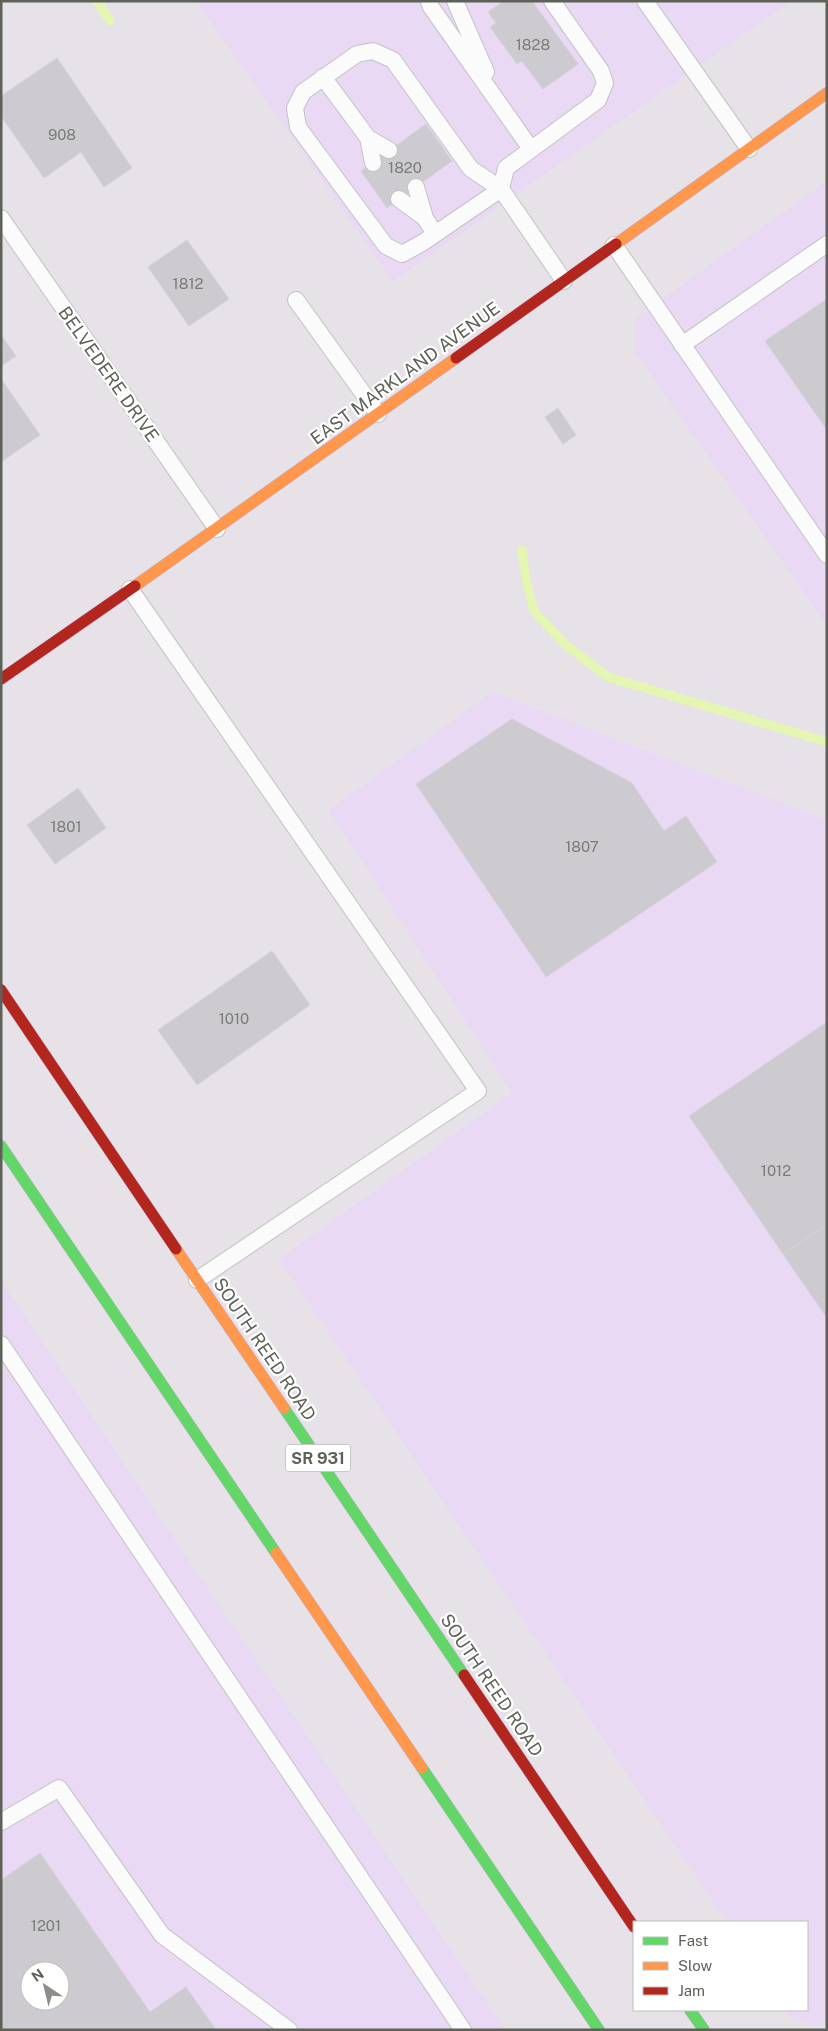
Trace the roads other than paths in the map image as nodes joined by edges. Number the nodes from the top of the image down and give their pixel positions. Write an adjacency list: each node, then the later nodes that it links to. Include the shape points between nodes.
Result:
1 (429, 1): 7 (lane)
2 (455, 1): 7 (lane)
3 (552, 1): 9 (lane, via 602,71 605,83 598,100)
4 (645, 1): 10 (lane)
5 (323, 77): 8 (lane); 14 (lane, via 357,54 373,51 393,60 472,169); 18 (lane, via 303,92 295,108 298,127 386,246 402,254)
6 (827, 93): 10 (main road, EAST MARKLAND AVENUE)
7 (502, 108): 9 (lane)
8 (368, 138): 11 (lane); 12 (lane)
9 (531, 148): 14 (lane, via 506,168)
10 (749, 149): 20 (main road, EAST MARKLAND AVENUE)
11 (389, 150)
12 (373, 163)
13 (416, 187): 17 (lane)
14 (501, 189): 18 (lane); 21 (lane)
15 (399, 199): 17 (lane)
16 (1, 218): 25 (lane, BELVEDERE DRIVE)
17 (425, 218): 18 (lane)
18 (435, 234)
19 (827, 244): 23 (lane)
20 (614, 245): 21 (main road, EAST MARKLAND AVENUE); 23 (lane)
21 (564, 281): 24 (main road, EAST MARKLAND AVENUE)
22 (296, 300): 24 (lane)
23 (682, 344): 26 (lane)
24 (378, 414): 25 (main road, EAST MARKLAND AVENUE)
25 (217, 529): 27 (main road, EAST MARKLAND AVENUE)
26 (827, 555)
27 (130, 589): 28 (main road, EAST MARKLAND AVENUE); 31 (lane, via 478,1091)
28 (1, 678)
29 (1, 990): 31 (main road, SOUTH REED ROAD / SR 931)
30 (1, 1146): 38 (main road)
31 (197, 1280): 34 (main road, SOUTH REED ROAD / SR 931)
32 (1, 1344): 37 (lane)
33 (1, 1822): 36 (lane, via 59,1788 162,1935)
34 (633, 1926)
35 (691, 2011): 39 (main road)
36 (289, 2030)
37 (463, 2030)
38 (599, 2030)
39 (704, 2030)

